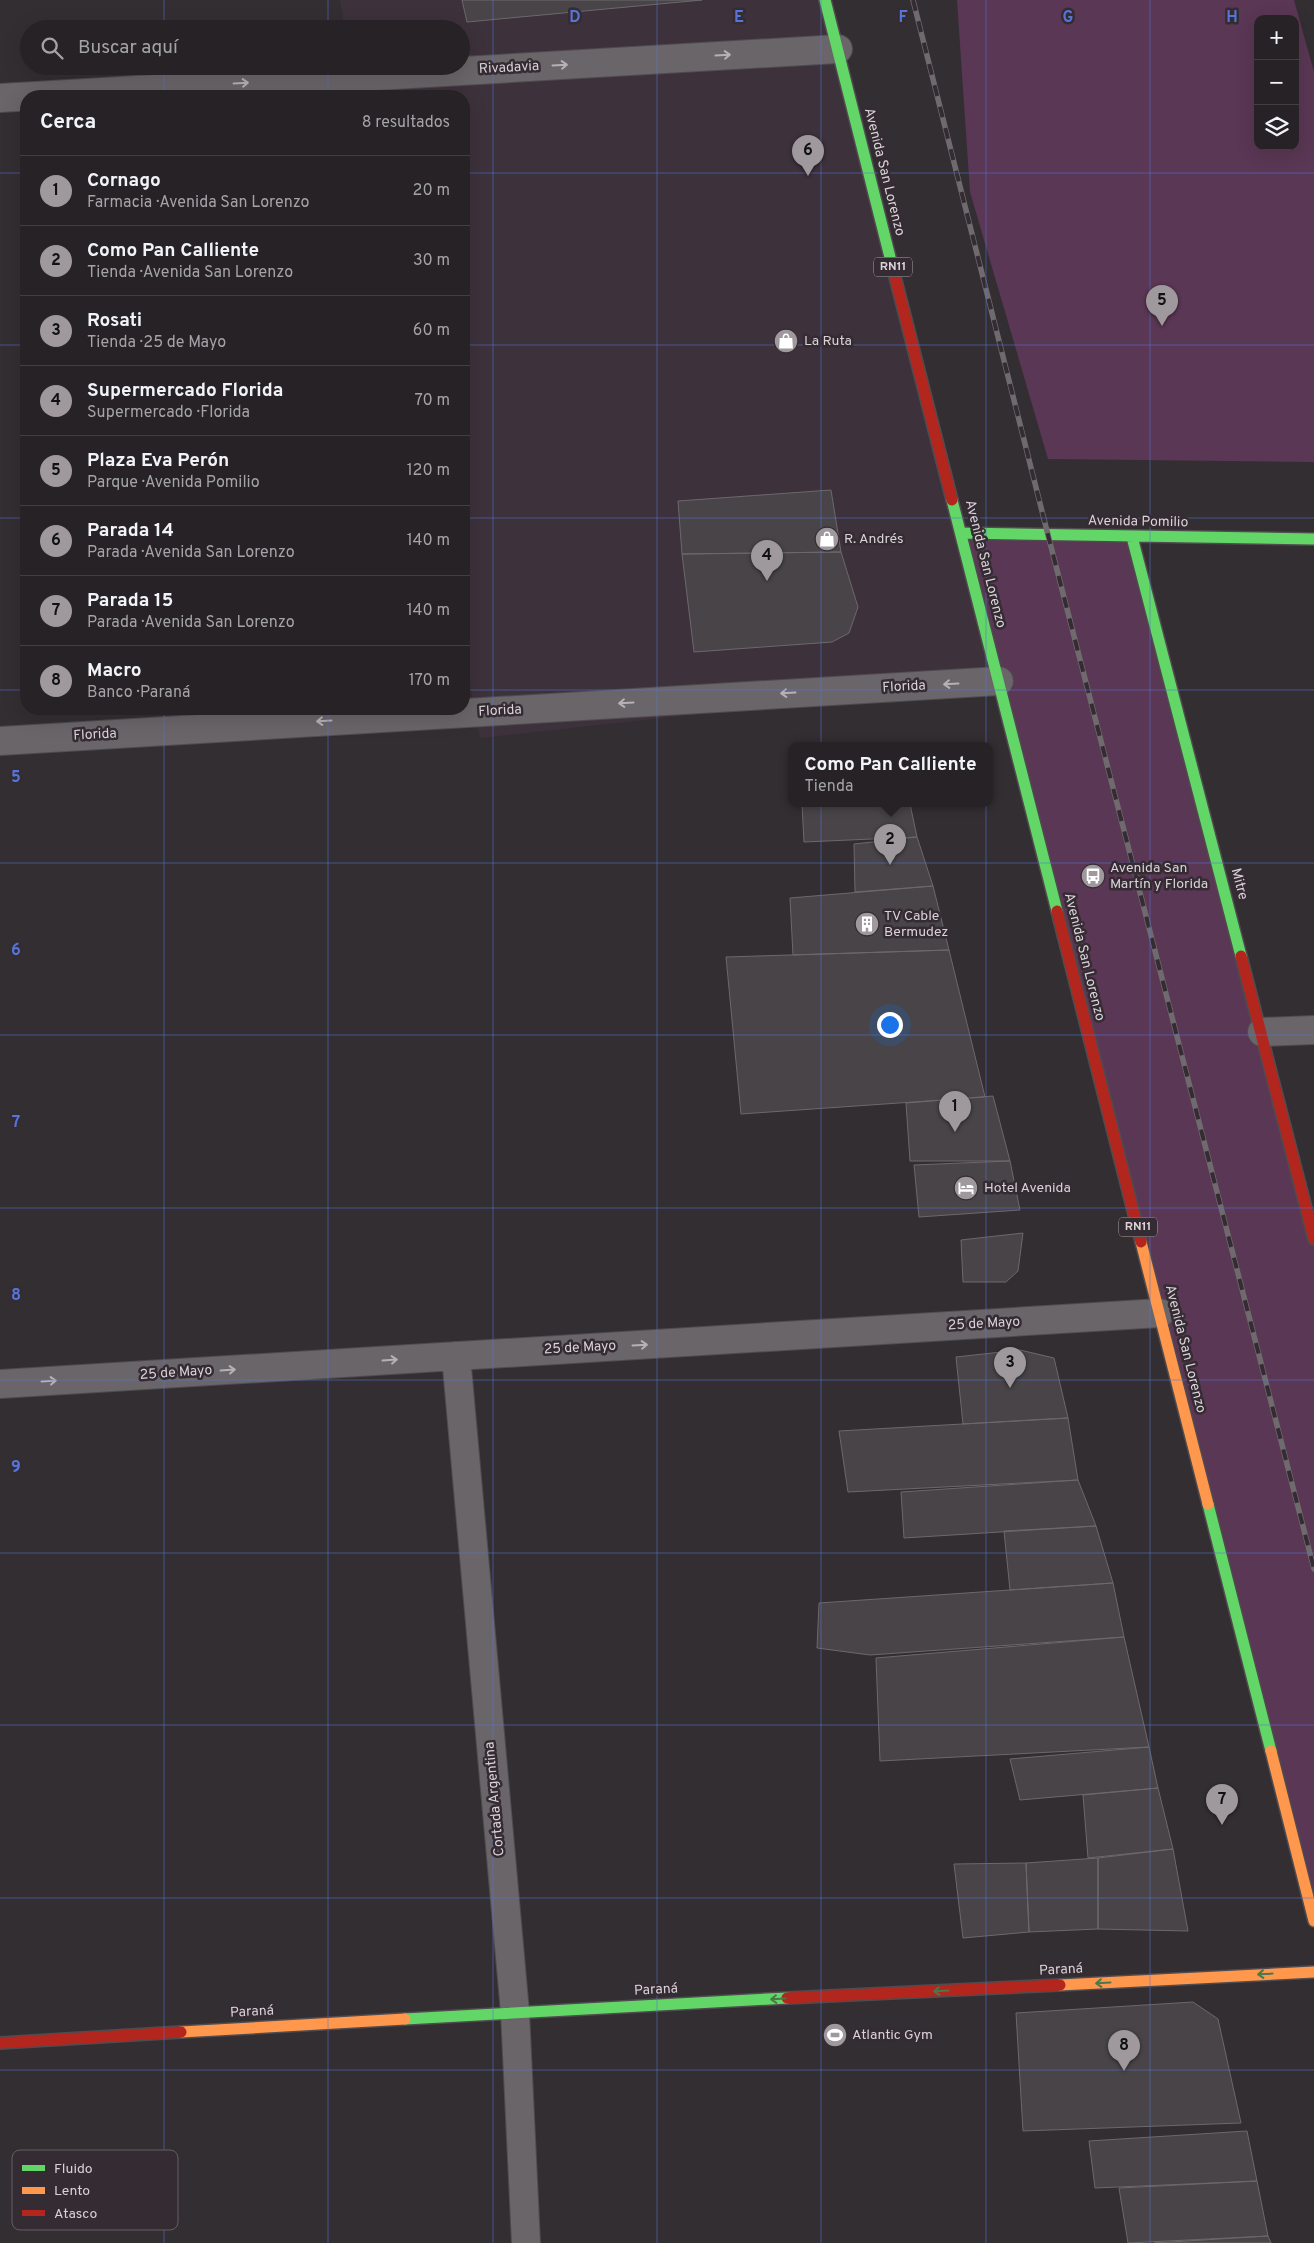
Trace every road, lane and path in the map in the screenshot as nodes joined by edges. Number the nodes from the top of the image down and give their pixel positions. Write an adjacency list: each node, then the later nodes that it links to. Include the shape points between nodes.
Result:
1 (825, 0): 2 (street, Avenida San Lorenzo / RN11)
2 (838, 49): 3 (street, Rivadavia, one-way to 2); 8 (street, Avenida San Lorenzo / RN11)
3 (470, 71)
4 (393, 75): 5 (street, Rivadavia, one-way to 4)
5 (137, 90)
6 (20, 97): 7 (street, Rivadavia, one-way to 6)
7 (0, 98)
8 (961, 533): 9 (street, Avenida Pomilio); 11 (street, Avenida San Lorenzo / RN11)
9 (1132, 537): 10 (street, Avenida Pomilio); 16 (street, Mitre)
10 (1314, 539)
11 (999, 681): 12 (street, Florida, one-way to 12); 18 (street, Avenida San Lorenzo / RN11)
12 (470, 713)
13 (433, 715): 14 (street, Florida, one-way to 14)
14 (0, 741)
15 (1314, 1030): 16 (street)
16 (1262, 1032): 17 (street, Mitre)
17 (1314, 1239)
18 (1160, 1313): 19 (street, 25 de Mayo, one-way to 18); 21 (street, Avenida San Lorenzo / RN11)
19 (456, 1356): 20 (street, 25 de Mayo, one-way to 19); 23 (street, Cortada Argentina)
20 (0, 1384)
21 (1314, 1921)
22 (1314, 1972): 23 (street, Paraná, one-way to 23)
23 (515, 2012): 24 (street, Paraná); 25 (street, Cortada Argentina)
24 (0, 2042)
25 (526, 2243)

